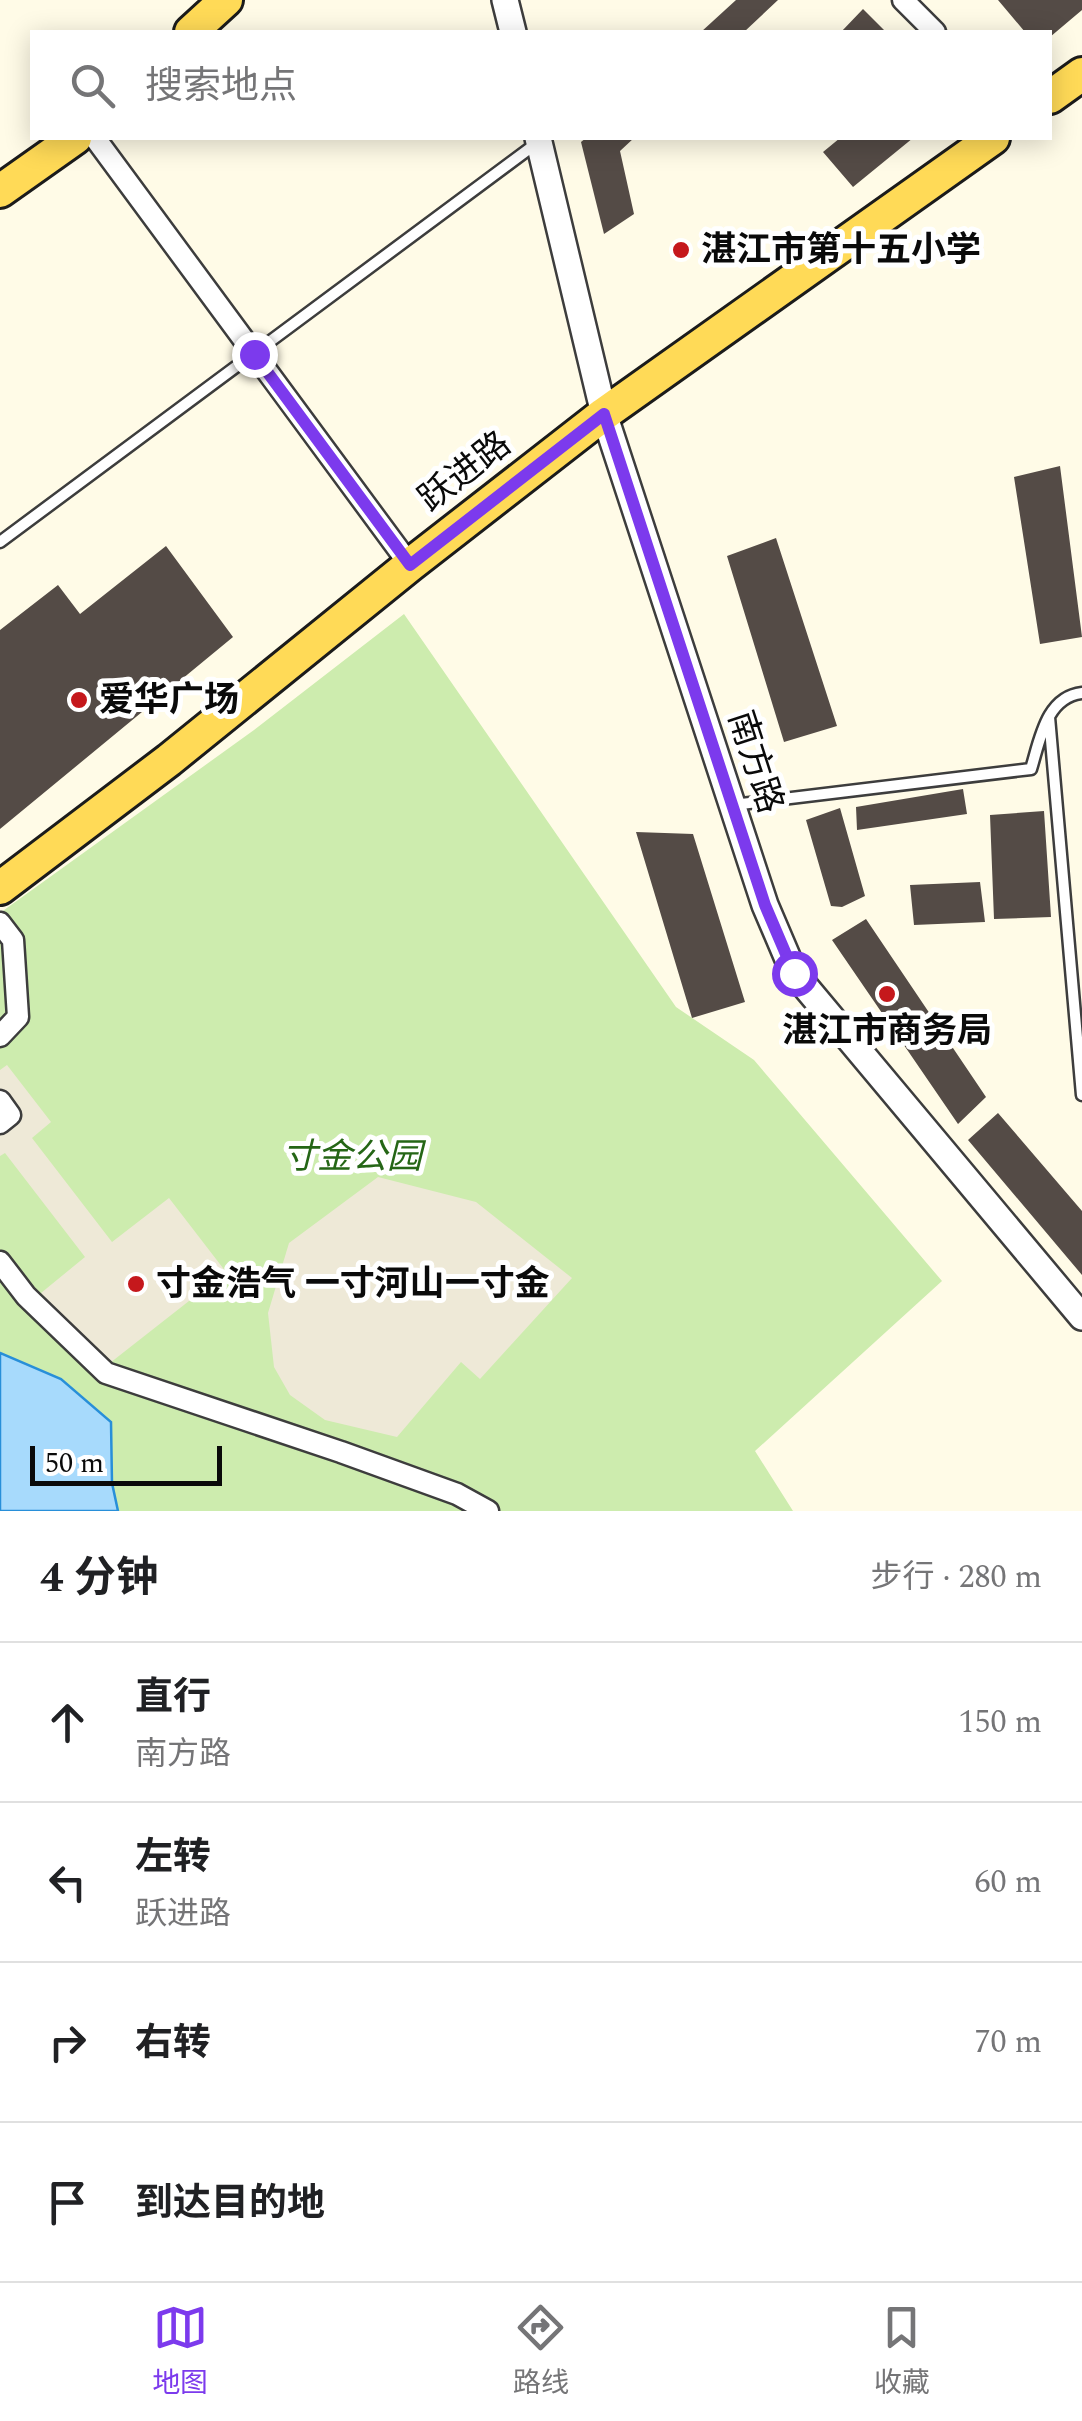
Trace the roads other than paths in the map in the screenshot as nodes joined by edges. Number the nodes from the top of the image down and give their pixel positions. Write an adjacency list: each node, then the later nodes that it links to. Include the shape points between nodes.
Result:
1 (505, 0): 5 (street)
2 (904, 0): 6 (street)
3 (220, 2): 4 (main road)
4 (193, 30)
5 (512, 30)
6 (933, 30)
7 (1082, 74): 8 (main road)
8 (1052, 96)
9 (72, 140): 13 (main road)
10 (96, 140): 14 (street)
11 (538, 140): 14 (lane); 15 (street, 南方路)
12 (990, 140): 15 (main road, 跃进路)
13 (6, 182)
14 (254, 354): 16 (lane); 17 (street)
15 (604, 414): 17 (main road, 跃进路); 20 (street, 南方路)
16 (0, 542)
17 (410, 565): 21 (main road, 跃进路)
18 (1082, 694): 19 (lane, via 1069,695)
19 (1049, 714): 20 (lane, via 1031,770); 24 (lane)
20 (732, 805): 28 (street, 南方路, via 794,973)
21 (0, 888)
22 (0, 923): 23 (street, via 14,940 18,1017)
23 (0, 1036)
24 (1082, 1094)
25 (0, 1101): 26 (street, via 10,1115)
26 (0, 1122)
27 (0, 1262): 29 (street, via 106,1374 341,1452)
28 (1082, 1317)
29 (488, 1511)

